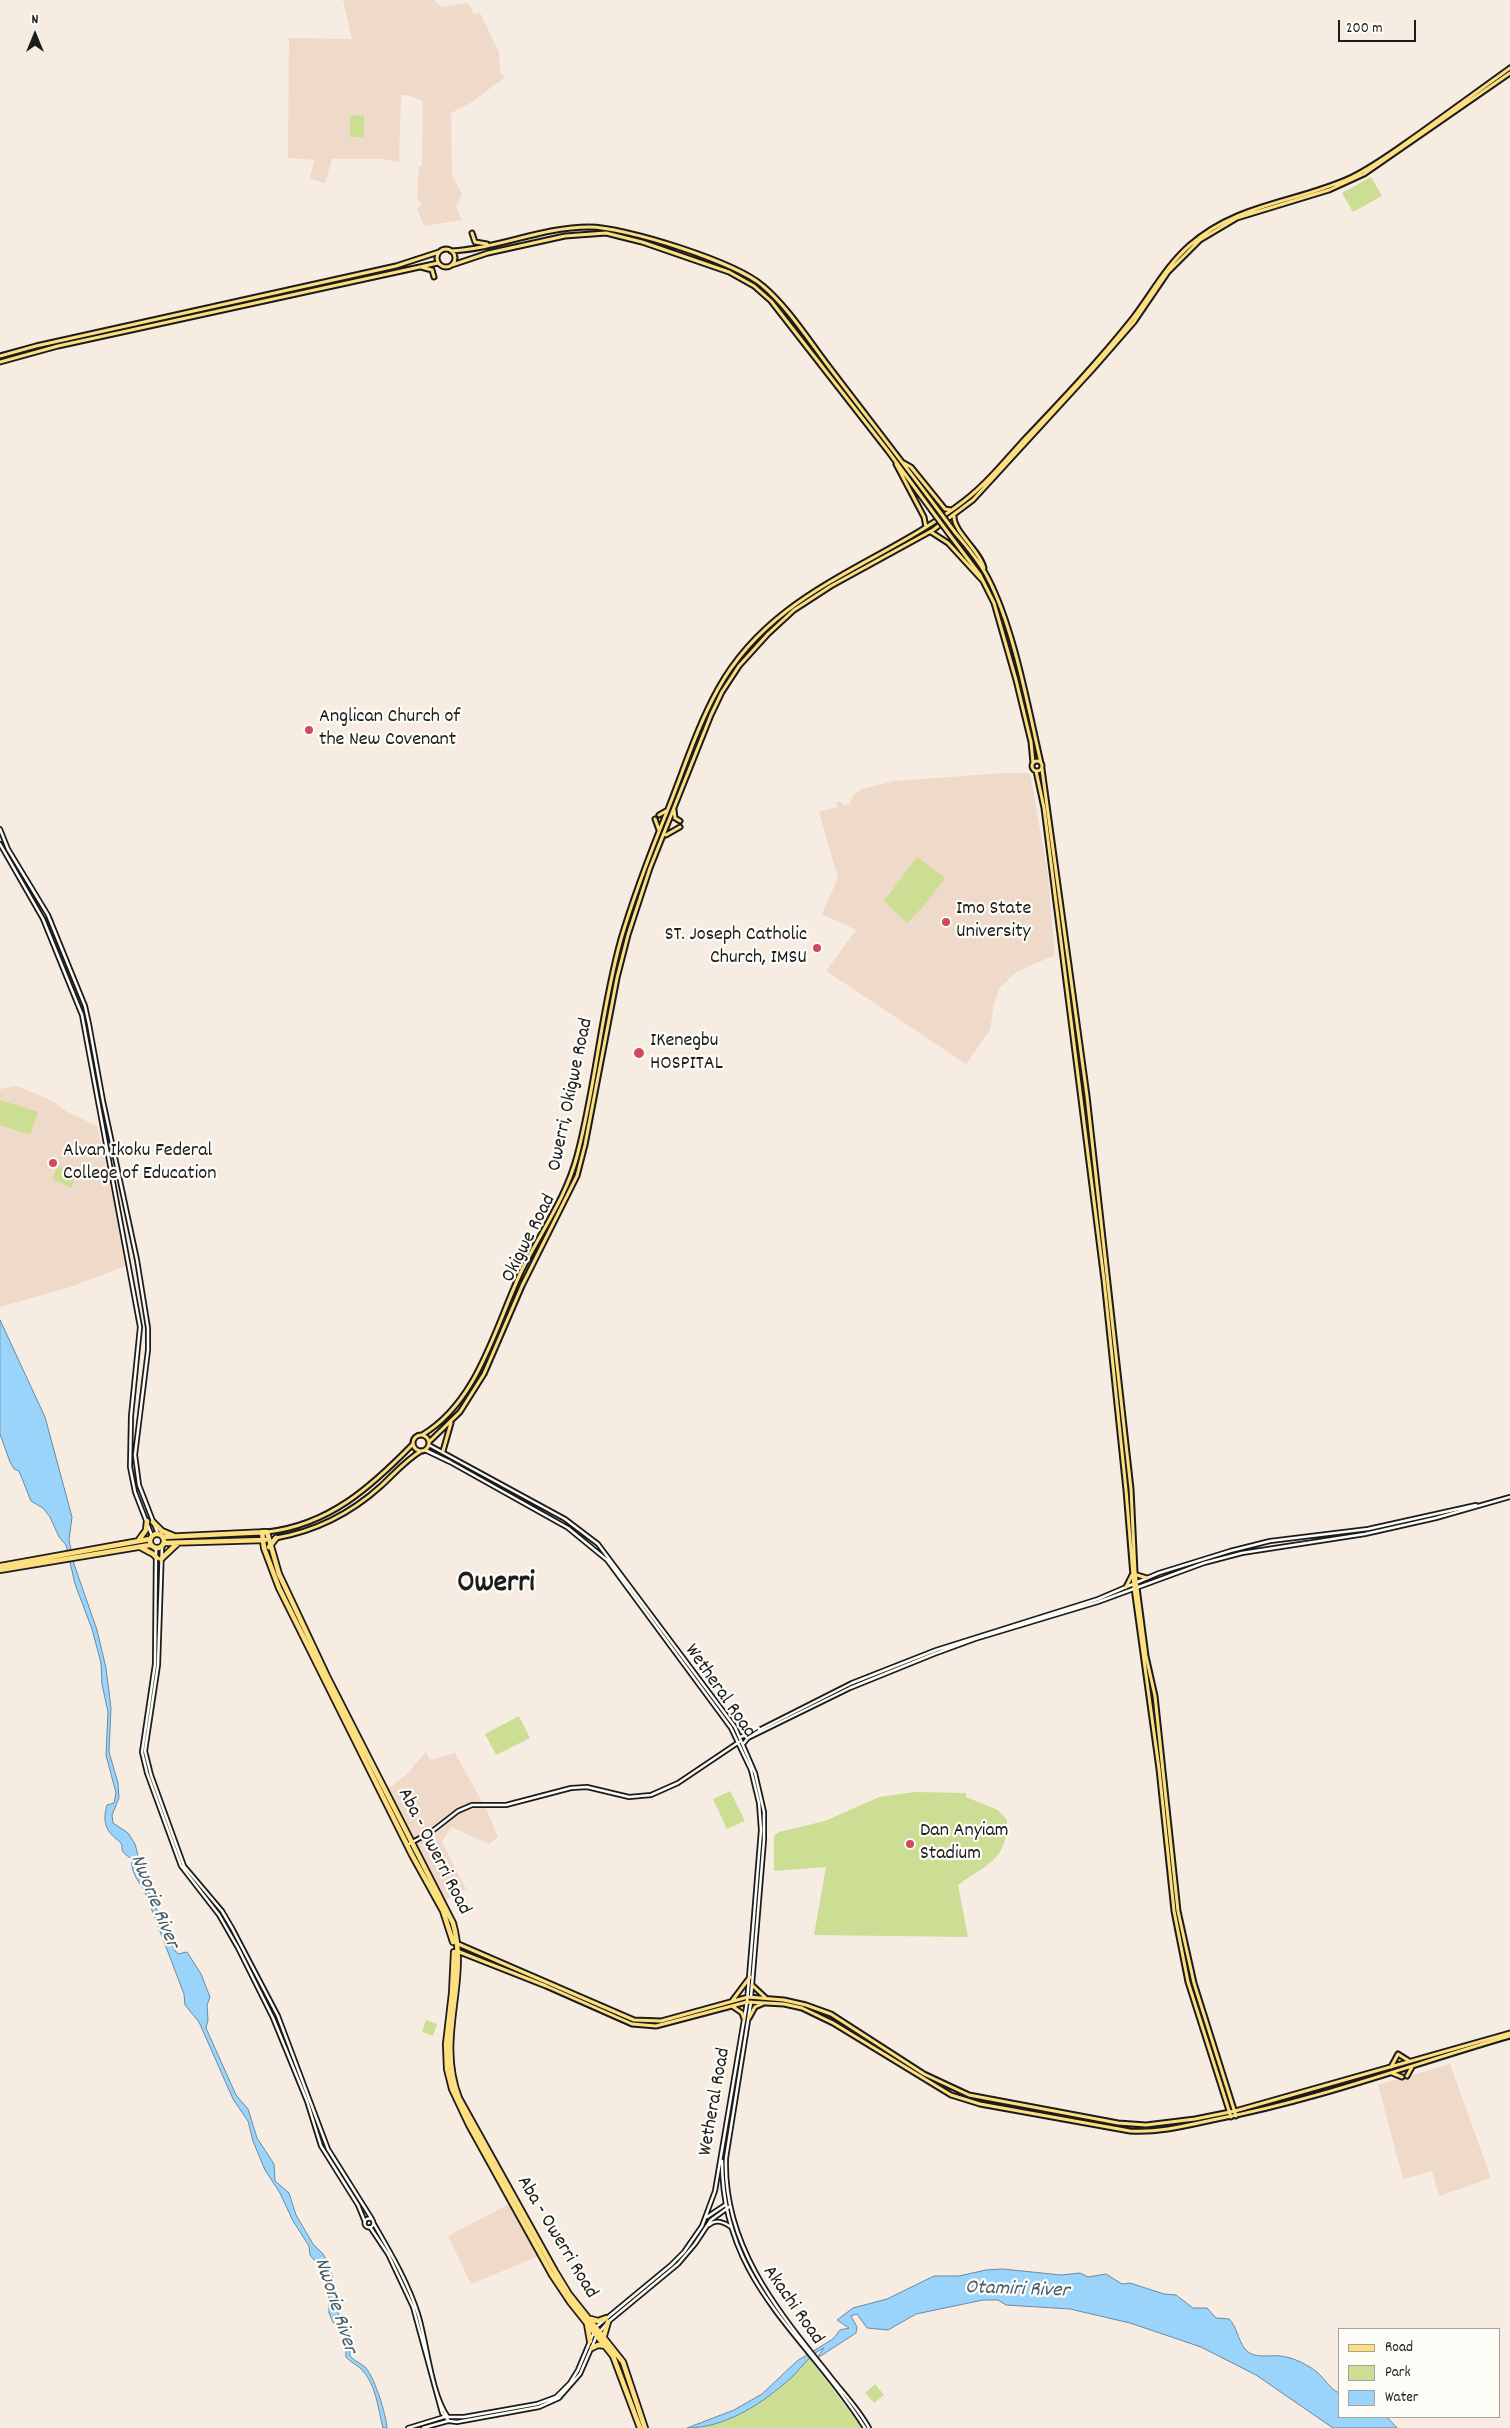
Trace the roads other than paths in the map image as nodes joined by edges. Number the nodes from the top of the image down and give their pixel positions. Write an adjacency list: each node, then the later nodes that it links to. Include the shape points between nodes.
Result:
1 (1510, 68): 19 (main road, via 1356,175 1243,212 1204,234 1176,258 1131,320)
2 (1510, 72): 19 (main road, via 1364,174 1329,190 1236,218 1200,240 1168,272 1134,322)
3 (558, 231): 5 (main road); 6 (main road); 9 (main road, via 590,227 616,230)
4 (472, 233): 6 (main road, via 475,242)
5 (559, 237): 11 (main road); 12 (main road, via 606,233)
6 (493, 245): 7 (main road)
7 (450, 251): 8 (main road); 11 (main road, via 454,256)
8 (439, 252): 10 (main road); 15 (main road, via 396,266)
9 (715, 261): 12 (main road); 17 (main road, via 763,285)
10 (438, 263): 11 (main road, via 446,268); 13 (main road)
11 (452, 265)
12 (713, 266): 18 (main road, via 744,279 764,293)
13 (418, 267): 14 (main road, via 432,270); 16 (main road, via 67,344)
14 (434, 277)
15 (0, 356)
16 (0, 362)
17 (829, 366): 18 (main road); 20 (main road)
18 (824, 369): 21 (main road)
19 (1060, 402): 24 (main road, Owerri, Okigwe Road, via 978,490); 25 (main road, Okigwe Road)
20 (872, 422): 21 (main road); 23 (main road)
21 (868, 425): 22 (main road)
22 (895, 461): 28 (main road); 33 (main road, bridge)
23 (902, 462): 26 (main road, via 911,468 945,509); 32 (main road, bridge)
24 (960, 504): 25 (main road); 26 (main road, Owerri, Okigwe Road)
25 (964, 508): 27 (main road, Okigwe Road)
26 (952, 510): 28 (main road, Owerri, Okigwe Road)
27 (954, 515): 29 (main road, Okigwe Road); 32 (main road, via 956,525 982,559)
28 (926, 527): 30 (main road, Owerri, Okigwe Road)
29 (930, 531): 31 (main road, Okigwe Road); 33 (main road, via 948,543)
30 (848, 570): 31 (main road); 39 (main road, Owerri, Okigwe Road, via 790,607 735,663 707,713)
31 (852, 574): 38 (main road, Okigwe Road, via 794,610 739,666 711,714)
32 (986, 574): 35 (main road, via 1009,633)
33 (984, 582): 34 (main road, via 994,603 1016,680)
34 (1034, 763): 35 (main road); 37 (main road, via 1032,767)
35 (1041, 763): 36 (main road)
36 (1042, 769): 37 (main road); 53 (main road)
37 (1036, 771): 54 (main road, via 1044,808)
38 (674, 807): 42 (main road, via 674,815); 46 (main road, Okigwe Road)
39 (668, 808): 40 (main road); 45 (main road, Owerri, Okigwe Road)
40 (659, 815)
41 (655, 819): 45 (main road)
42 (680, 821)
43 (680, 827): 46 (main road)
44 (0, 829): 48 (main road)
45 (658, 834): 50 (main road, Owerri, Okigwe Road, via 622,934)
46 (663, 837): 50 (main road, Okigwe Road, via 628,935)
47 (0, 844): 49 (main road)
48 (14, 859): 49 (main road); 51 (main road, via 48,915 83,1000)
49 (8, 861): 52 (main road, via 43,919 80,1008)
50 (605, 1029): 55 (main road, Owerri, Okigwe Road, via 576,1159); 56 (main road, Okigwe Road, via 583,1154 577,1176)
51 (98, 1076): 52 (main road); 68 (main road, via 148,1328 135,1454 139,1485)
52 (93, 1077): 67 (main road, via 140,1327 130,1457 135,1492)
53 (1084, 1077): 54 (main road); 91 (main road, via 1131,1489)
54 (1080, 1078): 91 (main road)
55 (553, 1214): 56 (main road); 58 (main road, Owerri, Okigwe Road, via 523,1268 470,1384 452,1409)
56 (558, 1216): 57 (main road, Okigwe Road, via 522,1286 484,1374)
57 (452, 1420): 59 (main road, Okigwe Road); 62 (main road)
58 (422, 1435): 59 (main road); 60 (main road, via 416,1437)
59 (429, 1443): 61 (main road); 62 (main road, Wetheral Road)
60 (414, 1444): 61 (main road); 69 (main road, via 349,1503 311,1522)
61 (423, 1451): 76 (main road, via 340,1517 312,1529); 96 (main road, Wetheral Road, via 450,1462 568,1528 598,1551)
62 (443, 1451): 95 (main road, Wetheral Road, via 564,1520 598,1544)
63 (1510, 1497): 64 (main road)
64 (1485, 1503): 65 (main road); 66 (main road)
65 (1434, 1514): 66 (main road); 70 (main road)
66 (1436, 1518): 77 (main road)
67 (147, 1521): 73 (main road); 82 (highway)
68 (153, 1522): 71 (main road); 75 (highway)
69 (264, 1532): 72 (highway); 79 (highway, Aba - Owerri Road)
70 (1334, 1533): 77 (main road); 92 (main road, via 1270,1541)
71 (158, 1534): 73 (highway); 74 (highway)
72 (200, 1536): 75 (highway); 80 (highway)
73 (151, 1537): 82 (highway); 83 (highway)
74 (163, 1537): 75 (highway); 84 (highway)
75 (176, 1537)
76 (276, 1538): 79 (main road); 85 (highway)
77 (1335, 1538): 93 (main road, via 1242,1553)
78 (256, 1540): 79 (highway); 80 (highway); 85 (highway)
79 (266, 1540): 85 (highway, Aba - Owerri Road)
80 (201, 1542): 81 (highway)
81 (178, 1543): 84 (highway); 88 (highway)
82 (138, 1544): 83 (highway); 87 (highway); 88 (highway)
83 (150, 1545): 86 (highway)
84 (163, 1545): 86 (highway); 88 (main road)
85 (267, 1547): 99 (highway, Aba - Owerri Road, via 279,1588)
86 (156, 1548): 88 (main road)
87 (59, 1557): 89 (highway); 90 (highway)
88 (159, 1559): 124 (main road, via 158,1665 145,1751 151,1775 184,1866 232,1928 278,2016 328,2149); 125 (main road, via 155,1664 142,1752 147,1773 181,1866 220,1915 238,1948 273,2018 321,2146)
89 (0, 1566)
90 (0, 1570)
91 (1134, 1572): 92 (main road); 93 (main road); 94 (main road)
92 (1147, 1578): 93 (main road)
93 (1135, 1585): 94 (main road); 97 (main road, via 1098,1602 976,1639 879,1676 784,1720); 98 (main road)
94 (1126, 1587): 95 (main road, via 908,1661)
95 (740, 1737): 97 (main road, Wetheral Road)
96 (739, 1742): 99 (main road, via 678,1783 650,1795 629,1797 587,1787 506,1805 472,1805 458,1810 431,1832); 102 (main road, Wetheral Road, via 751,1770 760,1816)
97 (744, 1743): 103 (main road, Wetheral Road, via 758,1780 764,1828)
98 (1158, 1744): 117 (main road, via 1185,1948 1205,2022); 118 (main road, via 1176,1927 1188,1982)
99 (409, 1844): 100 (highway, Aba - Owerri Road, via 441,1903)
100 (455, 1943): 101 (highway, Aba - Owerri Road); 107 (main road, via 634,2020 662,2021)
101 (455, 1950): 107 (main road, via 632,2024 656,2026); 132 (highway, Aba - Owerri Road, via 446,2044 452,2089 545,2262 564,2294)
102 (750, 1977): 104 (main road, Wetheral Road); 107 (main road)
103 (752, 1985): 104 (main road, Wetheral Road); 105 (main road)
104 (750, 1997): 105 (main road); 106 (main road); 107 (main road)
105 (766, 2000): 106 (main road); 108 (main road, via 755,2007); 118 (main road, via 806,2005 831,2014 924,2074 983,2099 1135,2124 1160,2124); 120 (main road, via 817,2014 937,2088 980,2104 1137,2131)
106 (749, 2002): 107 (main road); 108 (main road, Wetheral Road); 109 (main road, Wetheral Road)
107 (731, 2003): 109 (main road, via 742,2012)
108 (749, 2018): 122 (main road, Wetheral Road, via 726,2151)
109 (744, 2019): 121 (main road, Wetheral Road)
110 (1509, 2035): 111 (main road); 112 (main road)
111 (1410, 2062): 113 (main road); 113 (main road, via 1398,2054)
112 (1413, 2066): 114 (main road); 115 (main road)
113 (1390, 2068): 117 (main road)
114 (1389, 2073): 116 (main road); 119 (main road)
115 (1406, 2076)
116 (1402, 2077)
117 (1235, 2111): 118 (main road); 119 (main road)
118 (1229, 2112): 120 (main road)
119 (1236, 2116): 120 (main road)
120 (1231, 2117)
121 (722, 2157): 122 (main road, Akachi Road); 123 (main road, Wetheral Road)
122 (727, 2207): 123 (main road, Wetheral Road); 128 (main road, Akachi Road); 129 (main road, Wetheral Road); 137 (main road, Akachi Road, via 752,2268 776,2308)
123 (706, 2218): 130 (main road, Wetheral Road)
124 (372, 2219): 125 (main road); 126 (main road)
125 (365, 2222): 127 (main road)
126 (374, 2224): 127 (main road); 141 (main road, via 414,2304 439,2398)
127 (370, 2227): 140 (main road, via 388,2254 413,2307)
128 (731, 2227): 129 (main road, via 714,2222); 137 (main road, Akachi Road, via 743,2259 769,2304)
129 (706, 2228): 130 (main road, Wetheral Road)
130 (694, 2243): 131 (main road, Wetheral Road, via 669,2272)
131 (607, 2320): 132 (highway); 133 (main road, Wetheral Road); 134 (highway)
132 (588, 2321): 133 (highway, Aba - Owerri Road); 135 (highway)
133 (597, 2331): 134 (highway, Aba - Owerri Road); 135 (main road); 136 (highway, Aba - Owerri Road); 138 (main road)
134 (604, 2336): 145 (highway, Aba - Owerri Road, via 623,2362)
135 (590, 2341): 141 (main road, via 574,2376 556,2397 537,2404)
136 (606, 2346): 138 (highway); 144 (highway, Aba - Owerri Road, via 620,2372)
137 (806, 2347): 139 (main road, Akachi Road)
138 (592, 2348): 141 (main road, via 574,2382 554,2401 539,2407 465,2420)
139 (815, 2360): 146 (main road, Akachi Road); 147 (main road, Akachi Road)
140 (444, 2418): 141 (main road); 142 (main road)
141 (449, 2419): 143 (main road)
142 (408, 2428)
143 (423, 2428)
144 (640, 2428)
145 (645, 2428)
146 (865, 2428)
147 (869, 2428)

